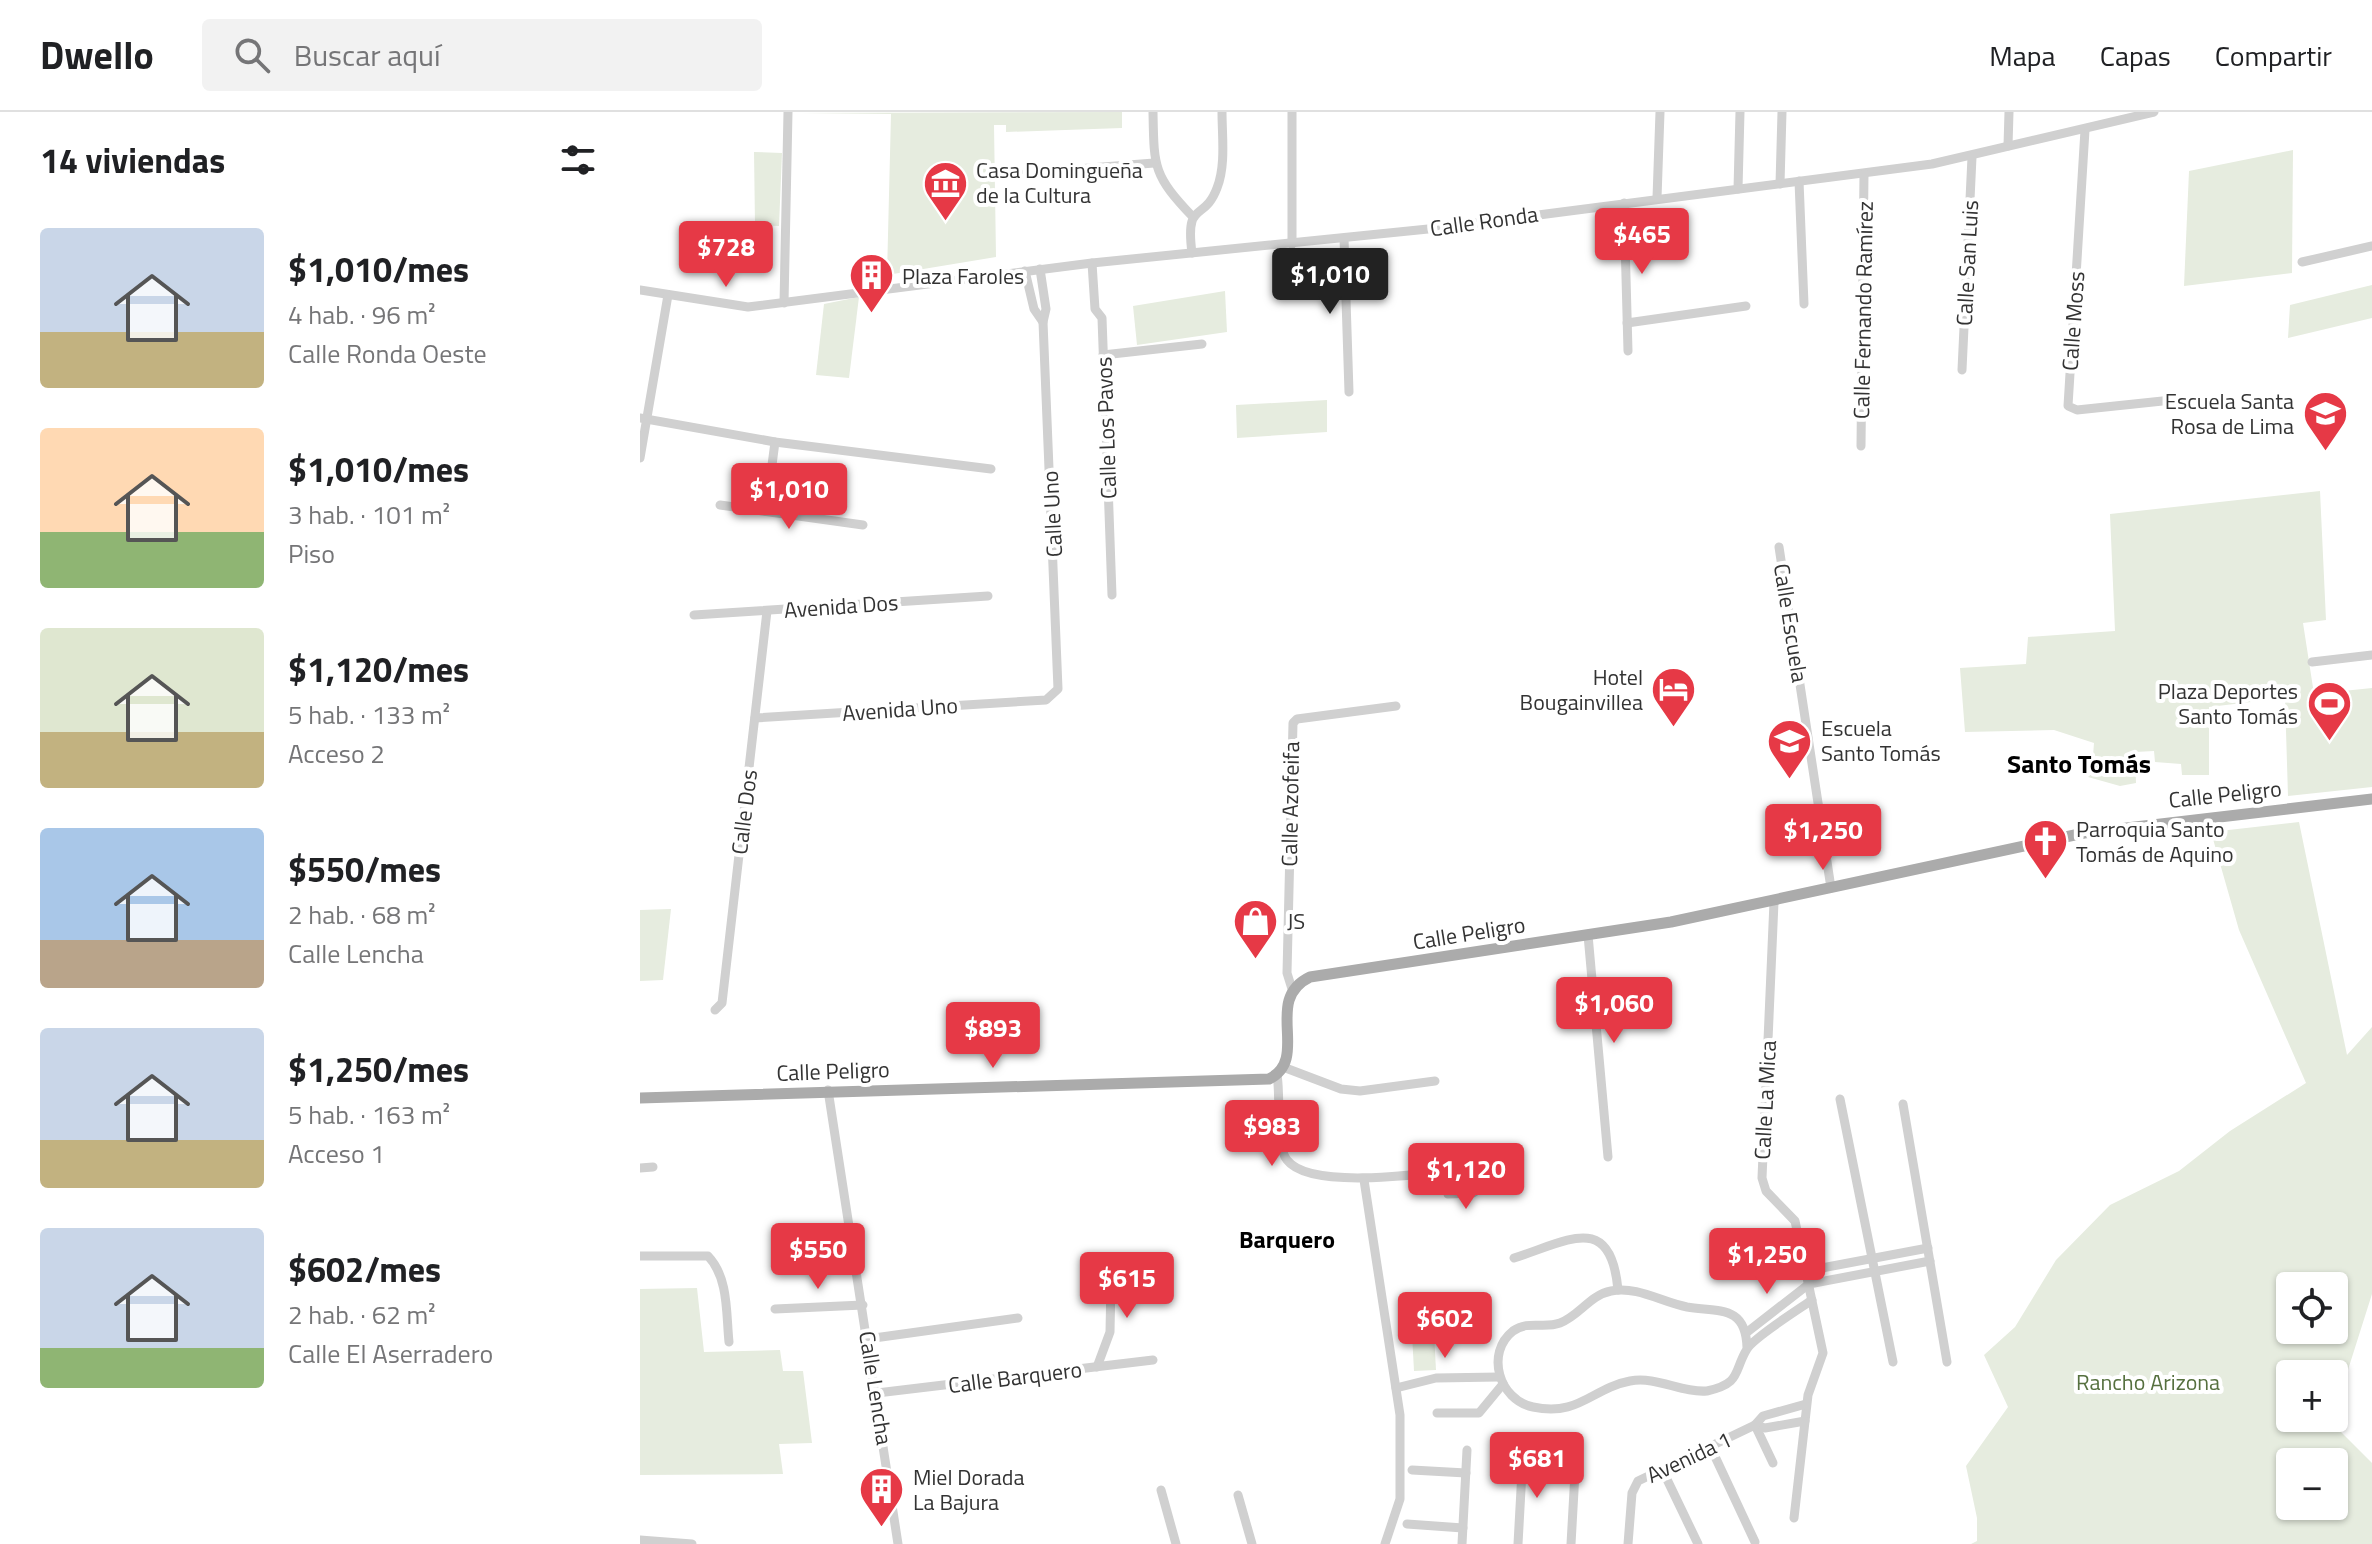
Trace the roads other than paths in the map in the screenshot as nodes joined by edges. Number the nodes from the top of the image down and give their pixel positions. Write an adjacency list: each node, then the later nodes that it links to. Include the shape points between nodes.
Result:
1 (788, 112): 32 (street)
2 (1153, 112): 13 (street)
3 (1222, 112): 21 (street, via 1216,191)
4 (1292, 112): 23 (street)
5 (1660, 112): 19 (street)
6 (1740, 112): 18 (street)
7 (1782, 112): 17 (street)
8 (2009, 112): 11 (street)
9 (2154, 112): 10 (street, Calle Ronda)
10 (2085, 130): 11 (street, Calle Ronda); 42 (street, Calle Moss, via 2068,406 2077,410)
11 (2008, 146): 12 (street, Calle Ronda)
12 (1972, 157): 15 (street, Calle Ronda); 40 (street, Calle San Luis)
13 (1154, 163): 14 (street); 21 (street)
14 (1026, 173)
15 (1864, 174): 16 (street, Calle Ronda); 45 (street, Calle Fernando Ramírez)
16 (1799, 181): 17 (street, Calle Ronda); 33 (street)
17 (1780, 184): 18 (street, Calle Ronda)
18 (1738, 189): 19 (street, Calle Ronda)
19 (1657, 198): 20 (street, Calle Ronda)
20 (1624, 203): 22 (street, Calle Ronda); 36 (street)
21 (1192, 216): 25 (street)
22 (1344, 238): 23 (street, Calle Ronda); 41 (street)
23 (1292, 244): 25 (street, Calle Ronda)
24 (2372, 246): 26 (street)
25 (1192, 253): 27 (street, Calle Ronda)
26 (2302, 262)
27 (1092, 263): 28 (street, Calle Ronda); 39 (street, Calle Los Pavos)
28 (1040, 269): 29 (street, Calle Ronda); 35 (street, Calle Uno)
29 (1025, 271): 32 (street, Calle Ronda); 35 (street, Calle Uno, via 1034,309)
30 (640, 290): 31 (street, Calle Ronda)
31 (668, 295): 32 (street, Calle Ronda, via 740,308); 43 (street)
32 (784, 303)
33 (1804, 304)
34 (1746, 306): 36 (street)
35 (1043, 322): 58 (street, Calle Uno, via 1059,682)
36 (1627, 323): 38 (street)
37 (1202, 344): 39 (street)
38 (1628, 351)
39 (1103, 355): 52 (street, Calle Los Pavos)
40 (1962, 370)
41 (1349, 392)
42 (2172, 400)
43 (643, 418): 44 (street); 46 (street)
44 (775, 442): 47 (street); 49 (street)
45 (1861, 446)
46 (640, 458)
47 (991, 469)
48 (720, 505): 49 (street)
49 (766, 511): 50 (street)
50 (863, 525)
51 (1779, 547): 62 (street, Calle Escuela)
52 (1112, 595)
53 (988, 596): 54 (street, Avenida Dos)
54 (767, 611): 55 (street, Avenida Dos); 60 (street, Calle Dos)
55 (694, 615)
56 (2372, 655): 57 (street)
57 (2312, 662)
58 (1046, 700): 60 (street, Avenida Uno)
59 (1396, 706): 65 (street, Calle Azofeifa, via 1293,723 1287,973)
60 (755, 718): 66 (street, Calle Dos, via 722,1003)
61 (2372, 799): 62 (main road, Calle Peligro, via 2132,825 2021,844)
62 (1831, 888): 63 (main road, Calle Peligro)
63 (1774, 902): 64 (main road, Calle Peligro); 84 (street, Calle La Mica, via 1762,1178 1766,1191 1795,1221)
64 (1588, 935): 65 (main road, Calle Peligro, via 1323,975); 73 (street)
65 (1292, 989): 67 (main road)
66 (715, 1010)
67 (1280, 1071): 68 (street, via 1360,1091); 69 (main road, Calle Peligro, via 1255,1081); 77 (street, via 1286,1159 1303,1171)
68 (1435, 1081)
69 (828, 1090): 70 (main road, Calle Peligro); 89 (street, Calle Lencha)
70 (640, 1098)
71 (1840, 1099): 81 (street)
72 (1903, 1104): 78 (street)
73 (1608, 1157)
74 (653, 1167): 75 (street)
75 (640, 1168)
76 (1444, 1170): 76 (street, via 1481,1167 1482,1187 1473,1193 1448,1194); 77 (street)
77 (1364, 1180): 101 (street)
78 (1928, 1248): 81 (street); 83 (street)
79 (640, 1256): 94 (street, via 708,1256 723,1283)
80 (1514, 1258): 87 (street, via 1575,1239 1597,1240 1613,1255)
81 (1872, 1258): 84 (street); 85 (street)
82 (1127, 1259): 99 (street, via 1111,1281 1110,1332)
83 (1930, 1261): 85 (street); 98 (street)
84 (1806, 1271): 86 (street, Calle La Mica)
85 (1875, 1271): 86 (street); 97 (street)
86 (1809, 1284): 88 (street, Calle La Mica); 92 (street)
87 (1618, 1290): 92 (street, via 1721,1310 1739,1320); 100 (street, via 1594,1298 1558,1324 1528,1325 1512,1332 1500,1349)
88 (1812, 1300): 95 (street); 103 (street, Calle La Mica, via 1823,1353)
89 (863, 1305): 90 (street); 93 (street, Calle Lencha)
90 (775, 1309)
91 (1018, 1318): 93 (street)
92 (1746, 1333): 95 (street)
93 (867, 1339): 102 (street, Calle Lencha)
94 (729, 1342)
95 (1747, 1348): 100 (street, via 1735,1377 1707,1391 1638,1380 1618,1384 1583,1403 1555,1408 1524,1404)
96 (1153, 1360): 99 (street, Calle Barquero)
97 (1893, 1362)
98 (1947, 1362)
99 (1097, 1367): 102 (street, Calle Barquero)
100 (1501, 1381): 101 (street, via 1454,1376); 104 (street, via 1479,1413)
101 (1396, 1388): 126 (street, via 1400,1499)
102 (877, 1393): 123 (street, Calle Lencha)
103 (1806, 1404): 105 (street, Calle La Mica); 106 (street, Avenida 1, via 1763,1416)
104 (1437, 1413)
105 (1805, 1421): 106 (street, Avenida 1); 117 (street, Calle La Mica)
106 (1755, 1425): 107 (street, Avenida 1); 111 (street)
107 (1711, 1448): 112 (street, Avenida 1); 121 (street)
108 (1467, 1450): 114 (street)
109 (1523, 1453): 128 (street)
110 (1576, 1455): 129 (street)
111 (1773, 1463)
112 (1662, 1469): 130 (street, Avenida 1, via 1638,1481 1632,1493); 131 (street)
113 (1412, 1470): 114 (street)
114 (1466, 1473): 119 (street)
115 (1161, 1490): 124 (street)
116 (1238, 1495): 125 (street)
117 (1794, 1518)
118 (1407, 1524): 119 (street)
119 (1463, 1528): 127 (street)
120 (640, 1540): 122 (street)
121 (1755, 1542)
122 (692, 1544)
123 (898, 1544)
124 (1176, 1544)
125 (1252, 1544)
126 (1385, 1544)
127 (1462, 1544)
128 (1518, 1544)
129 (1571, 1544)
130 (1628, 1544)
131 (1698, 1544)

